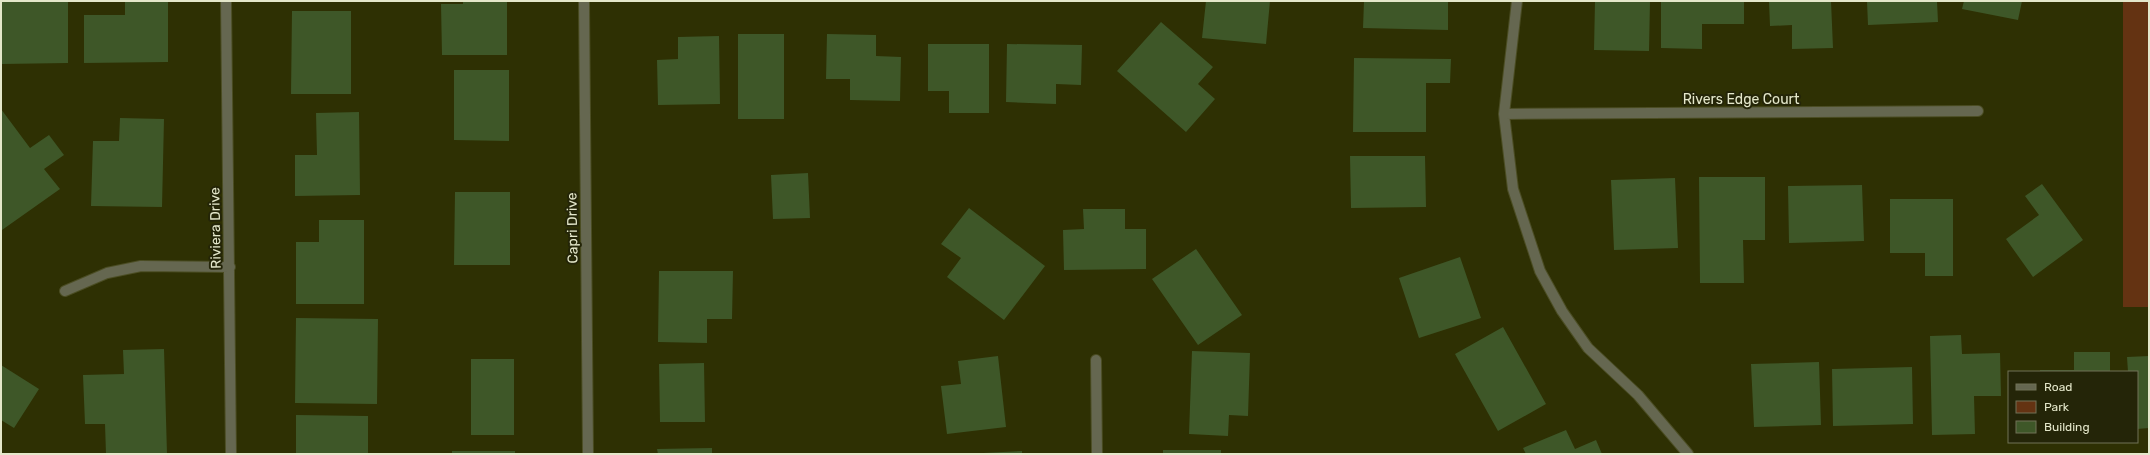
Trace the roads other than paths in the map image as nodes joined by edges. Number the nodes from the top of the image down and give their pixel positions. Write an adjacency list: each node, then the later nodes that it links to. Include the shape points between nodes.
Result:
1 (226, 1): 6 (street, Riviera Drive)
2 (584, 1): 10 (street, Capri Drive)
3 (1517, 1): 5 (street)
4 (1978, 111): 5 (street, Rivers Edge Court)
5 (1504, 114): 12 (street, via 1513,189 1540,271 1562,311 1588,348 1638,395)
6 (230, 267): 7 (street, via 141,266 107,273); 9 (street, Riviera Drive)
7 (65, 291)
8 (1096, 360): 11 (street)
9 (231, 454)
10 (588, 454)
11 (1097, 454)
12 (1688, 454)

